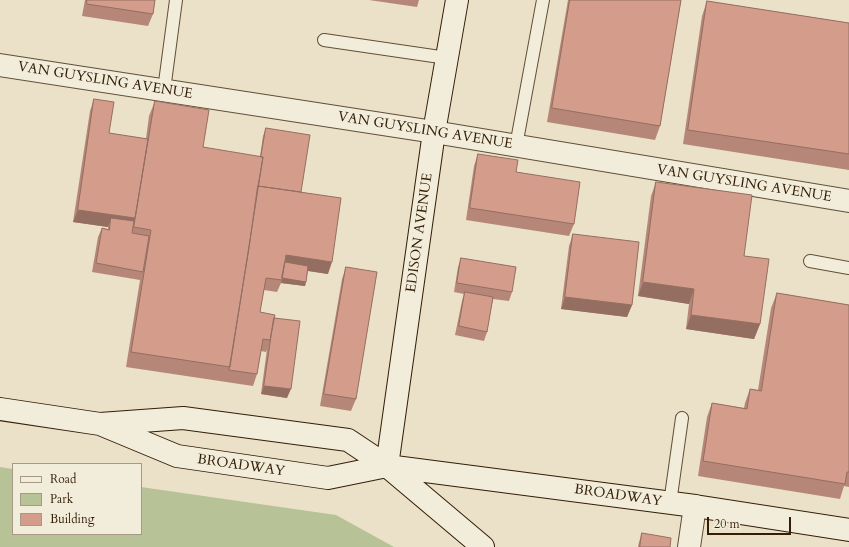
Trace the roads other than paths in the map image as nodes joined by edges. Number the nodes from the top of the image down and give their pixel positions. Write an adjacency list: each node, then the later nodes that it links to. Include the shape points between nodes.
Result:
1 (176, 0): 7 (lane)
2 (457, 0): 5 (street, EDISON AVENUE)
3 (543, 0): 9 (lane)
4 (324, 40): 5 (lane)
5 (447, 58): 8 (street, EDISON AVENUE)
6 (0, 65): 7 (street, VAN GUYSLING AVENUE)
7 (164, 90): 8 (street, VAN GUYSLING AVENUE)
8 (434, 132): 9 (street, VAN GUYSLING AVENUE); 16 (street, EDISON AVENUE)
9 (516, 146): 10 (street, VAN GUYSLING AVENUE)
10 (849, 201)
11 (810, 261): 12 (lane)
12 (849, 268)
13 (0, 409): 15 (street, BROADWAY)
14 (682, 418): 17 (lane)
15 (100, 424): 16 (street, BROADWAY, via 177,456 328,478); 16 (street, BROADWAY, via 183,418 348,440)
16 (387, 466): 17 (street, BROADWAY); 20 (street)
17 (670, 503): 18 (street, BROADWAY)
18 (695, 506): 19 (street, BROADWAY); 21 (street)
19 (849, 530)
20 (483, 547)
21 (689, 547)

